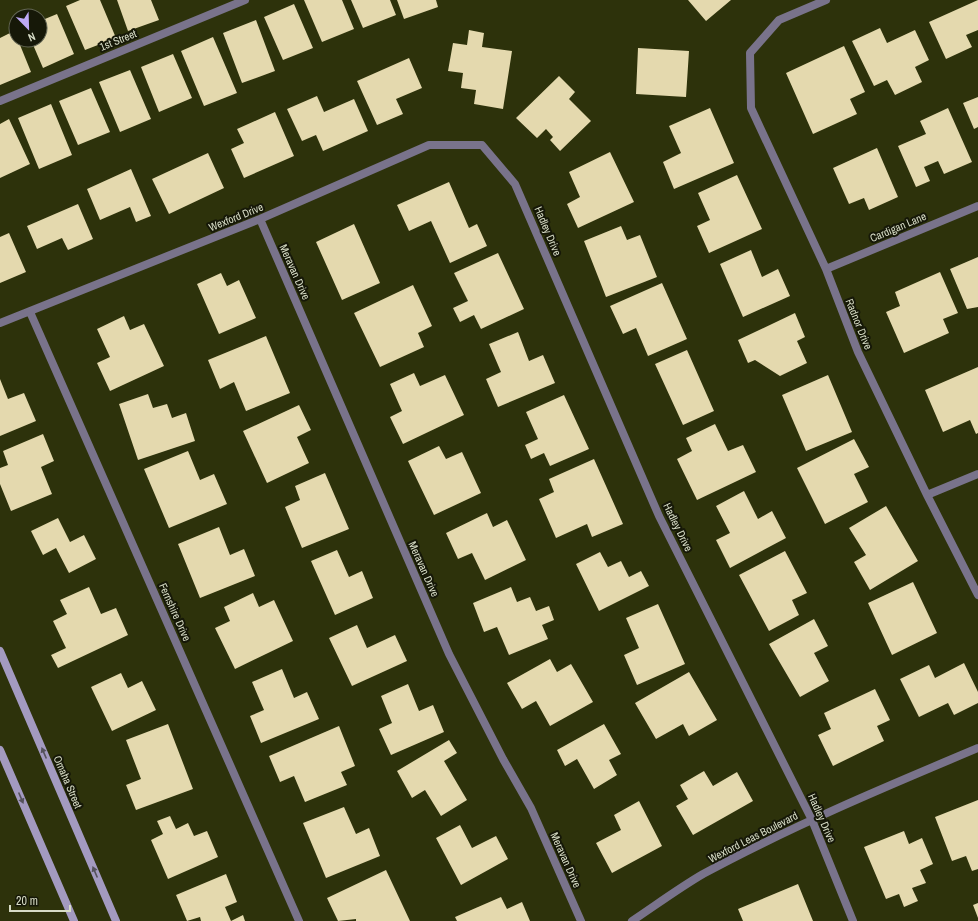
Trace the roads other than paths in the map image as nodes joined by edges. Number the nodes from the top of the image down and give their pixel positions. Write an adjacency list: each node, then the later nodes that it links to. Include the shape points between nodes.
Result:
1 (245, 0): 3 (street, 1st Street)
2 (826, 0): 7 (street, Radnor Drive, via 779,20 750,53 751,108)
3 (0, 101)
4 (482, 145): 6 (street, Wexford Drive, via 429,145); 16 (street, Hadley Drive, via 515,184 659,516)
5 (978, 206): 7 (street, Cardigan Lane)
6 (260, 219): 8 (street, Wexford Drive); 20 (street, Meravan Drive, via 449,654 531,808)
7 (826, 270): 11 (street, Radnor Drive, via 858,352)
8 (30, 312): 9 (street, Wexford Drive); 19 (street, Fernshire Drive)
9 (0, 323)
10 (978, 474): 11 (street)
11 (927, 495): 12 (street, Radnor Drive)
12 (978, 595)
13 (0, 652): 18 (main road, Omaha Street, one-way to 13)
14 (978, 748): 16 (street, Wexford Leas Boulevard)
15 (0, 750): 17 (main road, one-way to 17)
16 (812, 820): 21 (street, Wexford Leas Boulevard, via 703,875); 22 (street, Hadley Drive)
17 (74, 921)
18 (116, 921)
19 (299, 921)
20 (581, 921)
21 (632, 921)
22 (853, 921)

